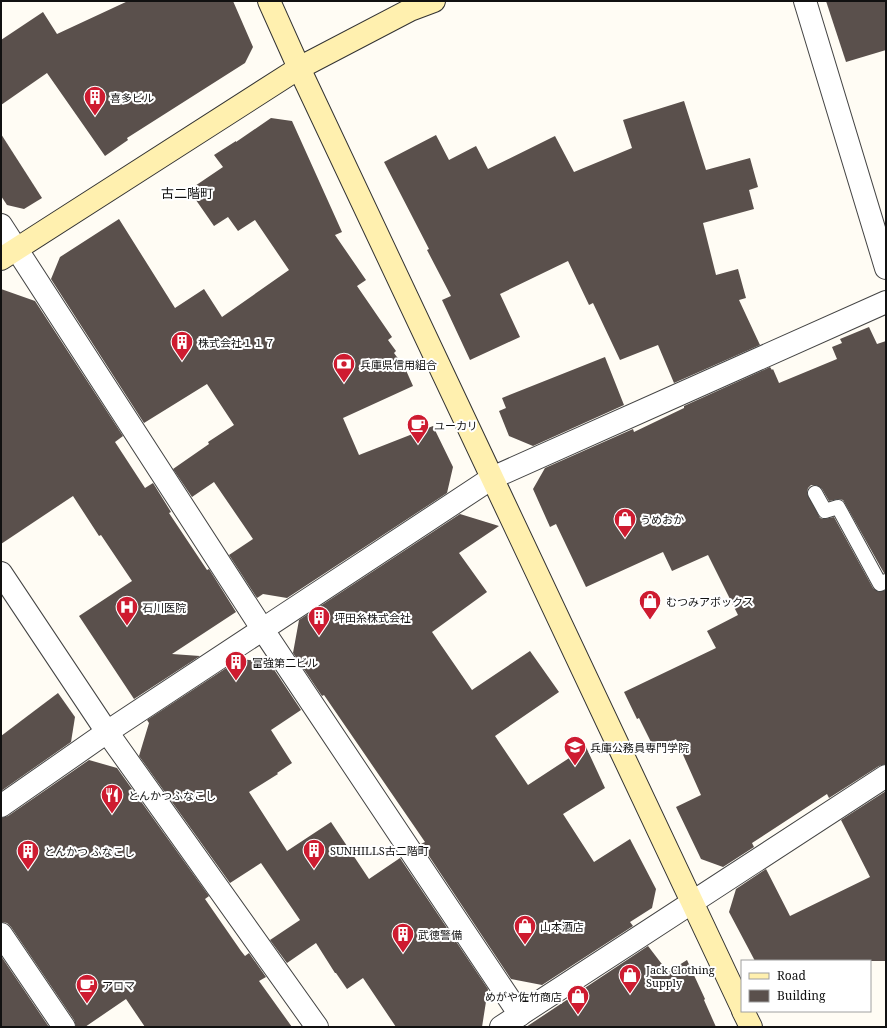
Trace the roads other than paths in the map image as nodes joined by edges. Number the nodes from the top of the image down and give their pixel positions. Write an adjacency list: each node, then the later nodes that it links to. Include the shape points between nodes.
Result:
1 (270, 1): 4 (street)
2 (434, 1): 4 (street, via 410,10)
3 (805, 1): 7 (street)
4 (299, 68): 6 (street); 9 (street)
5 (1, 225): 6 (street)
6 (9, 254): 13 (street)
7 (886, 268)
8 (886, 302): 9 (street)
9 (492, 478): 13 (street); 17 (street)
10 (815, 493): 12 (lane, via 825,511 838,507 880,584)
11 (1, 573): 14 (street)
12 (886, 581)
13 (263, 630): 14 (street); 21 (street)
14 (107, 732): 16 (street); 23 (street)
15 (886, 776): 17 (street)
16 (1, 806)
17 (692, 902): 19 (street); 21 (street)
18 (1, 934): 22 (street)
19 (741, 1006)
20 (744, 1012): 25 (street)
21 (520, 1015): 24 (street)
22 (64, 1027)
23 (317, 1027)
24 (501, 1027)
25 (751, 1027)

